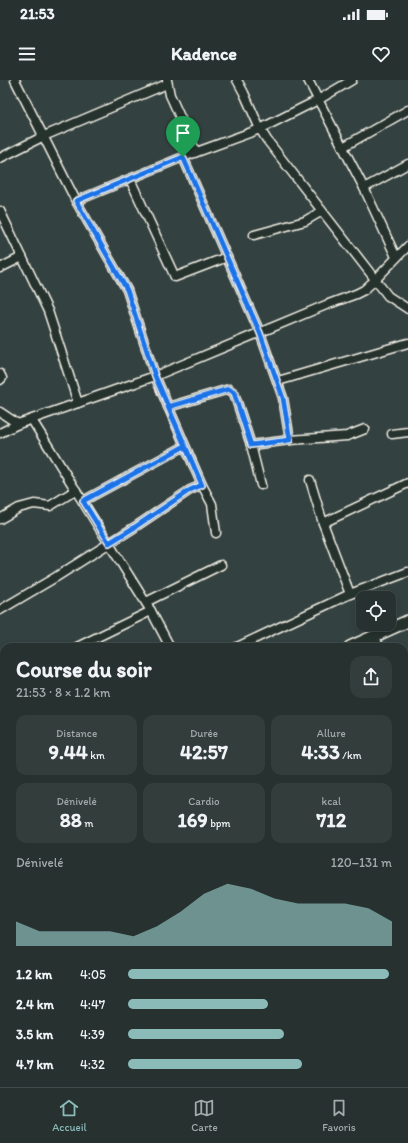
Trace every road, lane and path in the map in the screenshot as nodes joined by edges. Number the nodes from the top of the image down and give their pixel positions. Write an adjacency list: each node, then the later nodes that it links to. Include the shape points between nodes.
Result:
1 (15, 80): 9 (street)
2 (237, 80): 8 (street)
3 (308, 80): 6 (street)
4 (350, 81): 6 (street)
5 (167, 82): 9 (street); 11 (street, via 170,95)
6 (318, 100): 8 (street); 10 (street)
7 (408, 110): 10 (street)
8 (260, 129): 11 (street); 19 (street)
9 (44, 136): 13 (street); 17 (street)
10 (343, 147): 16 (street)
11 (196, 152): 12 (street)
12 (183, 157): 15 (street); 22 (street)
13 (0, 158)
14 (408, 164): 16 (street)
15 (130, 179): 17 (street); 22 (street, via 175,277)
16 (364, 188): 24 (street)
17 (76, 201): 31 (street, via 127,290)
18 (0, 211): 23 (street)
19 (322, 211): 20 (street, via 306,220); 26 (street)
20 (254, 234)
21 (408, 247): 24 (street)
22 (227, 256): 28 (street)
23 (22, 257): 25 (street); 34 (street, via 48,311)
24 (396, 257): 26 (street)
25 (0, 268)
26 (375, 280): 27 (street, via 392,300); 28 (street, via 356,294)
27 (408, 309)
28 (260, 333): 31 (street); 33 (street)
29 (408, 343): 33 (street)
30 (0, 374): 32 (street)
31 (155, 376): 34 (street); 35 (street)
32 (0, 380)
33 (278, 381): 43 (street)
34 (78, 404): 37 (street)
35 (168, 407): 44 (street, via 232,390); 45 (street)
36 (0, 412): 38 (street)
37 (32, 420): 38 (street); 50 (street)
38 (18, 424): 41 (street)
39 (365, 428): 43 (street, via 347,436)
40 (408, 432): 42 (street)
41 (0, 433)
42 (392, 434)
43 (290, 440): 44 (street)
44 (251, 445): 48 (street)
45 (185, 446): 49 (street); 51 (street)
46 (310, 480): 53 (street)
47 (408, 483): 53 (street)
48 (261, 484)
49 (202, 485): 54 (street, via 212,504); 55 (street, via 190,490)
50 (76, 490): 51 (street); 52 (street, via 50,506 34,504 19,508)
51 (83, 501): 55 (street)
52 (0, 519)
53 (323, 523): 58 (street)
54 (216, 533)
55 (109, 543): 59 (street); 60 (street)
56 (222, 565): 59 (street)
57 (408, 572): 58 (street)
58 (350, 594): 66 (street)
59 (146, 602): 61 (street)
60 (0, 610)
61 (151, 611): 64 (street); 65 (street)
62 (408, 621): 63 (main road)
63 (377, 642)
64 (85, 643)
65 (168, 643)
66 (246, 643)

